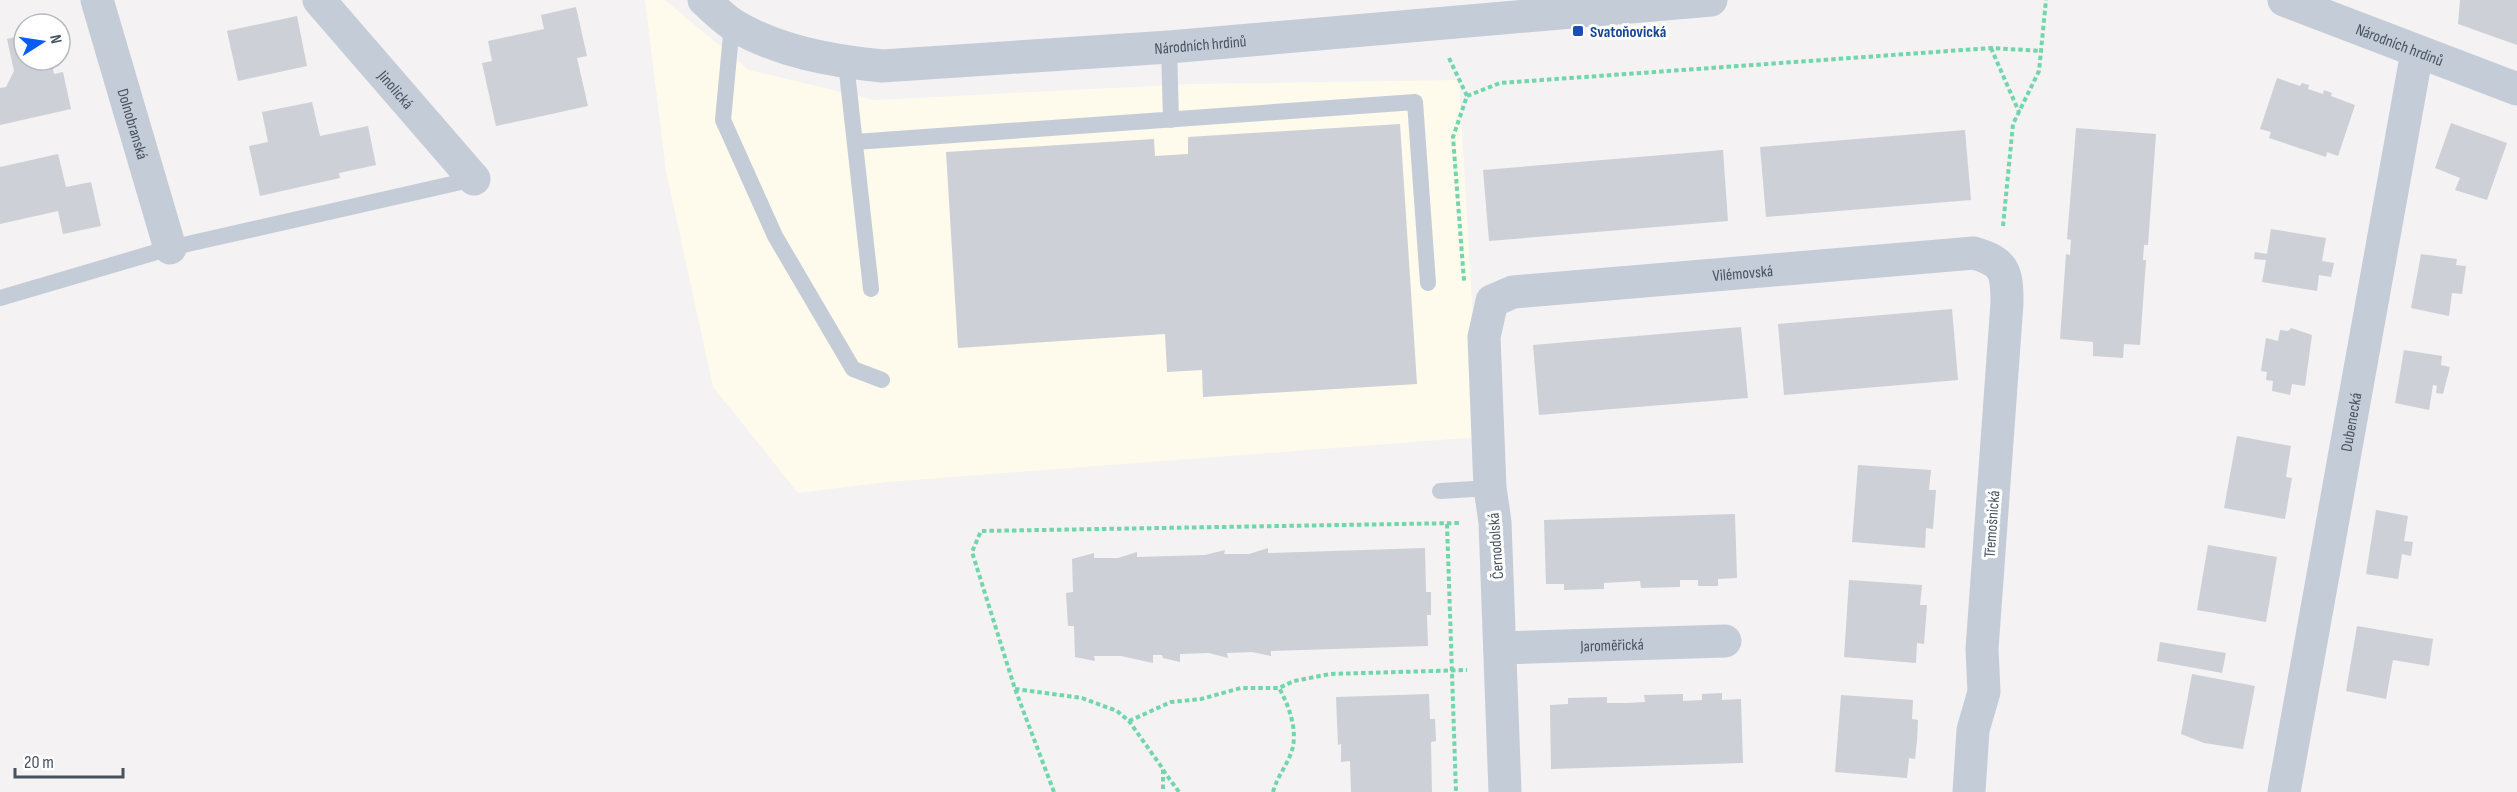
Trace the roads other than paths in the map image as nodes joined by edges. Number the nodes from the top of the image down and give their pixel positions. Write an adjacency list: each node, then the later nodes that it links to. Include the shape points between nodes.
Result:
1 (97, 0): 15 (street, Dolnobranská)
2 (319, 0): 14 (street, Jinolická)
3 (704, 0): 7 (street, Národních hrdinů)
4 (1711, 0): 6 (street, Národních hrdinů)
5 (2284, 0): 9 (street, Národních hrdinů)
6 (1661, 2): 8 (street, Národních hrdinů)
7 (732, 24): 10 (street, Národních hrdinů, via 793,51); 21 (lane, via 723,120 775,236 853,369)
8 (1169, 47): 10 (street, Národních hrdinů, via 882,66); 12 (lane)
9 (2417, 52): 11 (street, Národních hrdinů); 28 (street, Dubenecká)
10 (846, 63): 13 (lane)
11 (2517, 89)
12 (1171, 120): 13 (lane); 17 (lane, via 1415,102)
13 (855, 142): 18 (lane)
14 (474, 179): 15 (lane)
15 (170, 248): 19 (lane)
16 (1996, 263): 20 (street, Vilémovská, via 1974,253 1513,291); 27 (street, Třemošnická, via 2007,277 2007,303 1982,649 1984,692 1973,730)
17 (1428, 283)
18 (871, 289)
19 (0, 298)
20 (1492, 301): 22 (street, Černodolská, via 1484,337)
21 (882, 380)
22 (1490, 488): 23 (lane); 25 (street, Černodolská)
23 (1440, 491)
24 (1725, 641): 25 (street, Jaroměřická)
25 (1501, 658): 26 (street, Černodolská)
26 (1505, 792)
27 (1969, 792)
28 (2284, 792)

